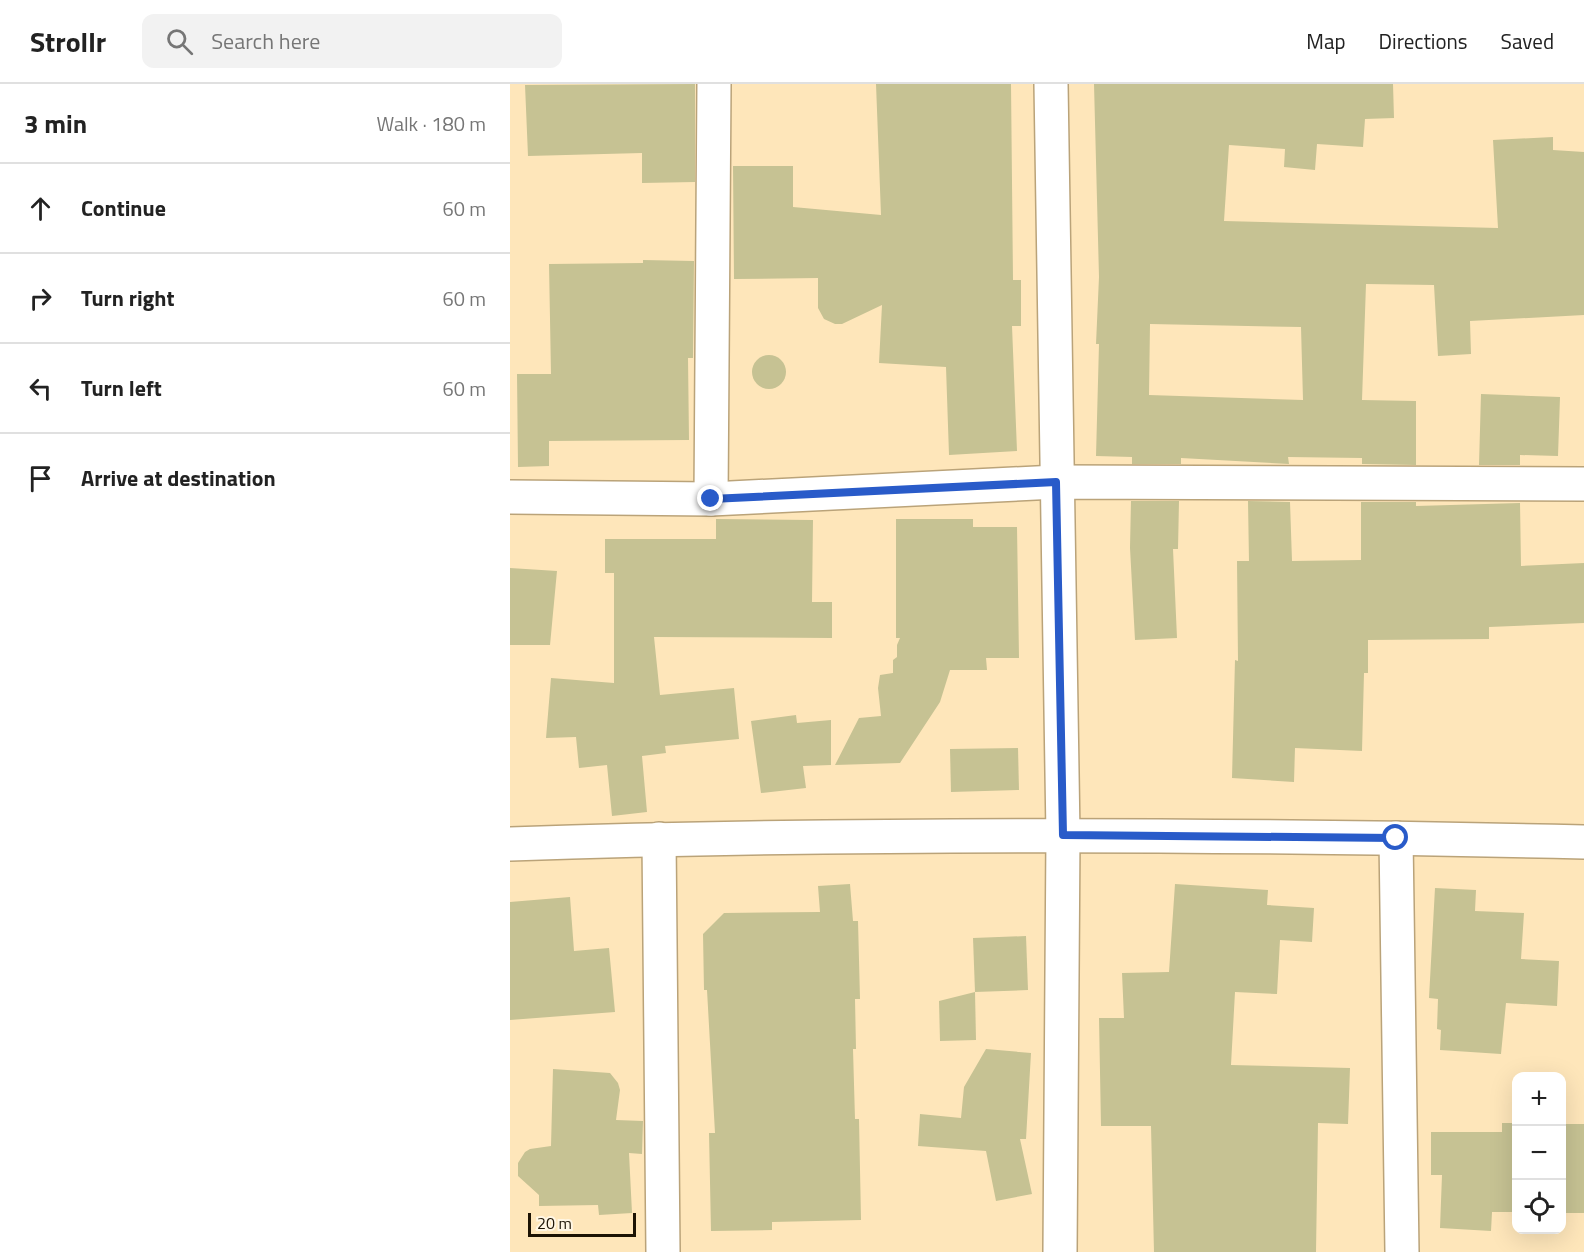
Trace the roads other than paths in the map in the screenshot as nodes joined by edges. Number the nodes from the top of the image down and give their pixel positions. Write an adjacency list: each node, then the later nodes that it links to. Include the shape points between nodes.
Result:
1 (714, 84): 6 (street)
2 (1051, 84): 3 (street)
3 (1056, 482): 4 (street); 6 (street); 7 (street)
4 (1584, 484)
5 (510, 497): 6 (street)
6 (711, 499)
7 (1063, 835): 8 (street); 9 (street); 13 (street)
8 (1396, 838): 10 (street); 14 (street)
9 (659, 839): 11 (street); 12 (street)
10 (1584, 842)
11 (510, 844)
12 (663, 1252)
13 (1060, 1252)
14 (1402, 1252)

